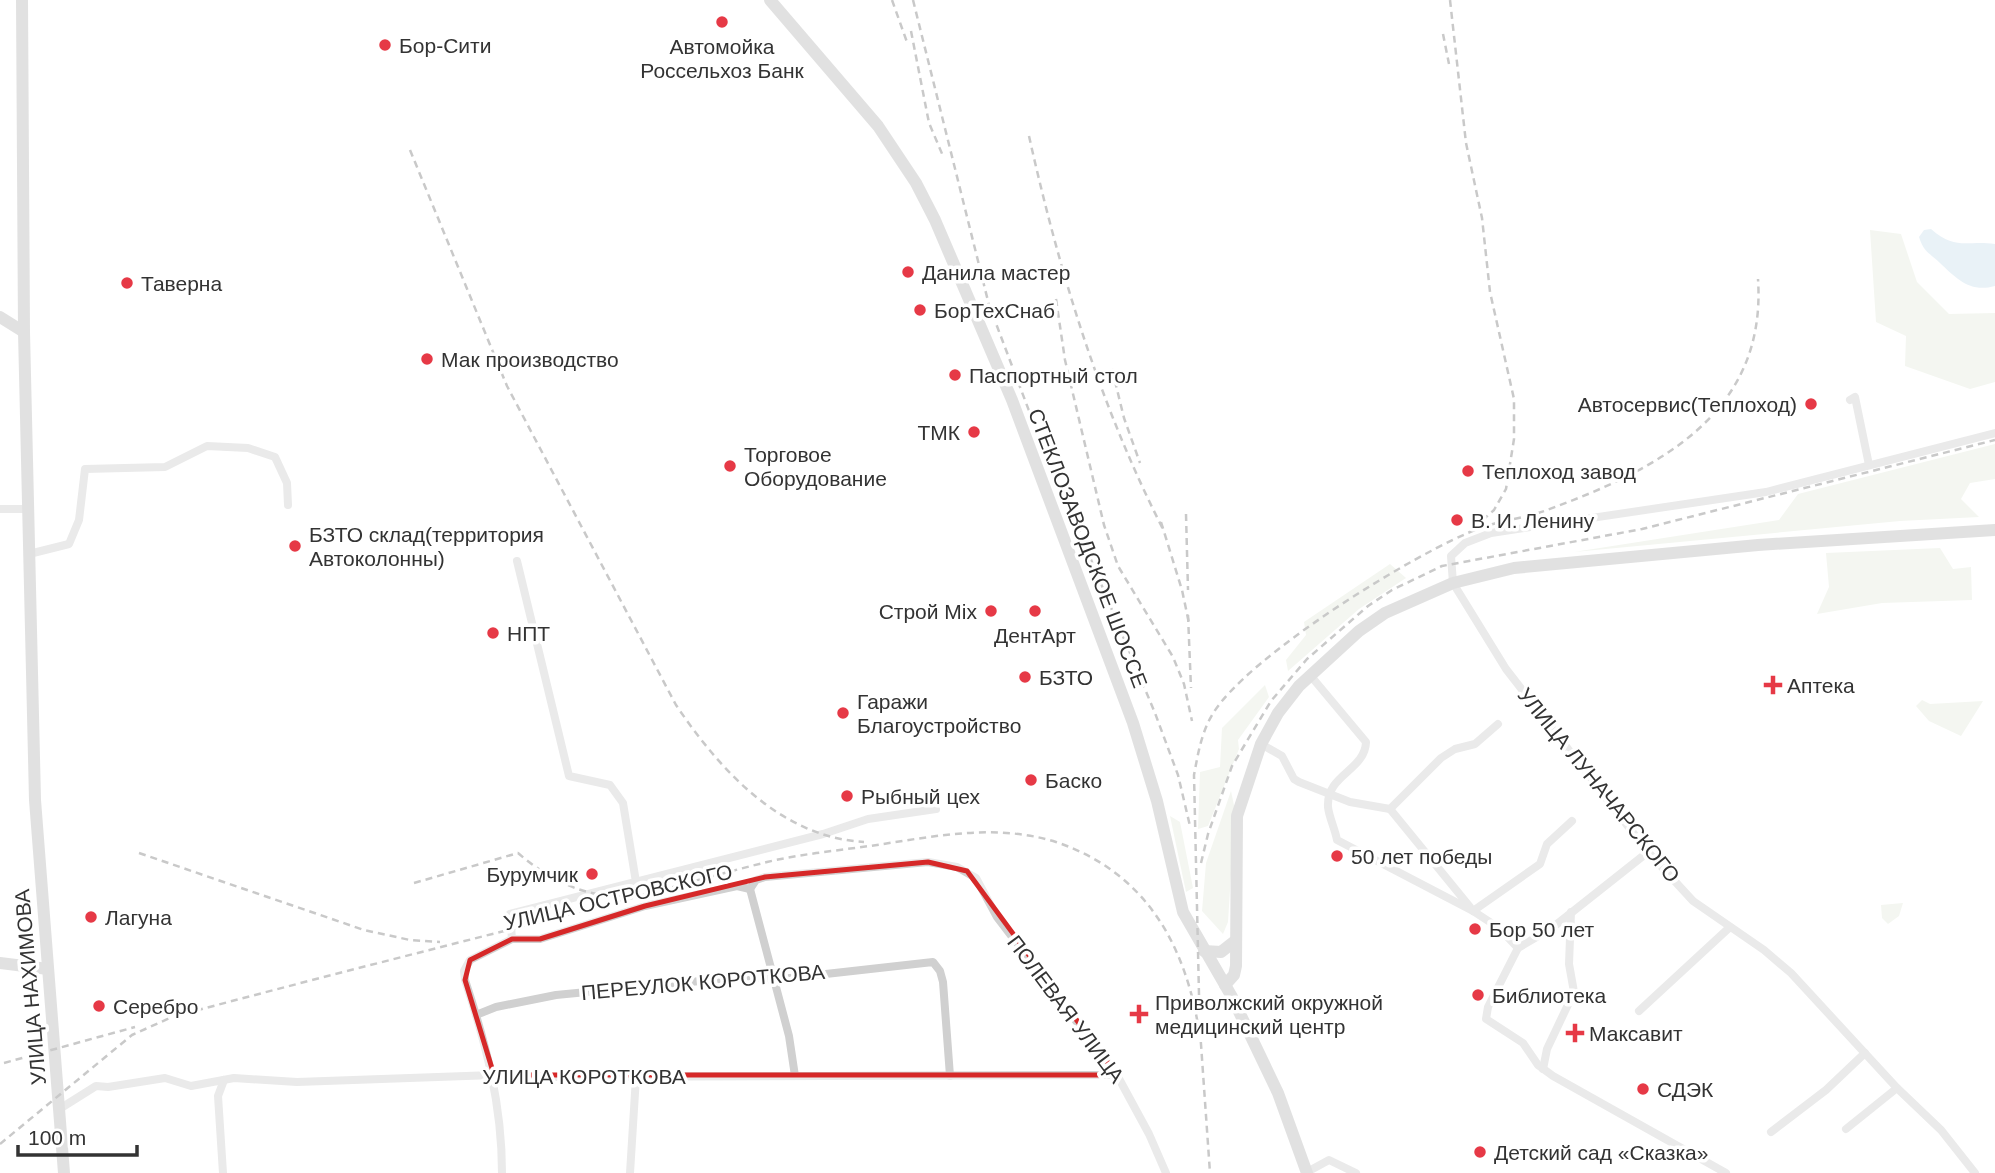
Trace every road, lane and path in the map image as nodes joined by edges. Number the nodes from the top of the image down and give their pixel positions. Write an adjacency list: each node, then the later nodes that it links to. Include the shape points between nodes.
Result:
1 (22, 0): 4 (main road, УЛИЦА НАХИМОВА)
2 (770, 0): 32 (main road, СТЕКЛОЗАВОДСКОЕ ШОССЕ, via 878,126 935,220 1012,400 1133,723 1175,881 1189,925)
3 (0, 317): 4 (main road)
4 (24, 332): 10 (main road, УЛИЦА НАХИМОВА)
5 (1850, 400): 7 (street, via 1855,397)
6 (1995, 433): 7 (street)
7 (1868, 466): 14 (street, via 1766,492 1491,533 1451,556)
8 (288, 505): 12 (street, via 287,483 275,457 248,448 207,446 165,467 85,469 79,520 69,544)
9 (0, 509): 10 (street)
10 (28, 509): 12 (main road, УЛИЦА НАХИМОВА)
11 (1995, 530): 14 (main road, via 1533,566)
12 (29, 554): 34 (main road, УЛИЦА НАХИМОВА, via 36,838)
13 (517, 561): 24 (street, via 569,776 610,785 623,803)
14 (1453, 583): 15 (main road, via 1379,616); 22 (street, УЛИЦА ЛУНАЧАРСКОГО, via 1506,668)
15 (1310, 675): 17 (main road, via 1286,702); 18 (street, via 1366,741 1362,759 1334,781)
16 (1498, 724): 20 (street, via 1475,744 1441,758)
17 (1261, 744): 18 (street, via 1282,756 1294,779); 30 (main road, via 1237,816)
18 (1329, 794): 20 (street); 26 (street, via 1328,809 1337,840)
19 (936, 809): 24 (street, via 868,819)
20 (1390, 809): 26 (street)
21 (1572, 821): 26 (street, via 1547,844 1540,864)
22 (1647, 852): 27 (street); 28 (street, УЛИЦА ЛУНАЧАРСКОГО, via 1693,901)
23 (946, 864): 25 (street, УЛИЦА ОСТРОВСКОГО, via 765,877); 42 (street, ПОЛЕВАЯ УЛИЦА, via 976,878 997,917)
24 (636, 882): 29 (street, via 510,914)
25 (750, 889): 29 (street, УЛИЦА ОСТРОВСКОГО, via 737,886 645,906 540,939); 35 (street)
26 (1473, 911): 31 (street)
27 (1571, 912): 31 (street); 40 (street, via 1569,964 1574,992 1547,1049)
28 (1730, 927): 37 (street); 39 (street, УЛИЦА ЛУНАЧАРСКОГО, via 1791,973)
29 (512, 939): 38 (street, УЛИЦА ОСТРОВСКОГО, via 466,964 465,980)
30 (1235, 941): 32 (main road, via 1221,952); 36 (main road, via 1234,975)
31 (1518, 948): 40 (street, via 1486,1013 1490,1022 1523,1043)
32 (1204, 951): 36 (main road, СТЕКЛОЗАВОДСКОЕ ШОССЕ)
33 (0, 963): 34 (main road)
34 (48, 969): 48 (main road, УЛИЦА НАХИМОВА)
35 (772, 980): 38 (street, ПЕРЕУЛОК КОРОТКОВА, via 752,976 612,987 496,1007); 43 (street, via 787,1027); 44 (street, ПЕРЕУЛОК КОРОТКОВА, via 933,962 943,982)
36 (1225, 985): 56 (main road, СТЕКЛОЗАВОДСКОЕ ШОССЕ, via 1278,1093)
37 (1639, 1011)
38 (476, 1015): 41 (street)
39 (1865, 1053): 47 (street, УЛИЦА ЛУНАЧАРСКОГО); 50 (street)
40 (1543, 1069): 58 (street)
41 (494, 1075): 45 (street, УЛИЦА КОРОТКОВА); 46 (street, УЛИЦА КОРОТКОВА); 53 (street)
42 (1117, 1075): 44 (street, УЛИЦА КОРОТКОВА); 55 (street, ПОЛЕВАЯ УЛИЦА)
43 (795, 1076): 44 (street, УЛИЦА КОРОТКОВА); 45 (street, УЛИЦА КОРОТКОВА)
44 (950, 1076)
45 (636, 1077): 54 (street)
46 (225, 1080): 48 (street, УЛИЦА КОРОТКОВА, via 191,1086 165,1078 96,1086); 52 (street, via 218,1096)
47 (1897, 1088): 49 (street); 59 (street, УЛИЦА ЛУНАЧАРСКОГО, via 1941,1130)
48 (61, 1108): 51 (main road, УЛИЦА НАХИМОВА)
49 (1846, 1129)
50 (1771, 1132)
51 (64, 1173)
52 (223, 1173)
53 (502, 1173)
54 (630, 1173)
55 (1166, 1173)
56 (1306, 1173): 57 (street, via 1329,1160)
57 (1356, 1173)
58 (1726, 1173)
59 (1975, 1173)

